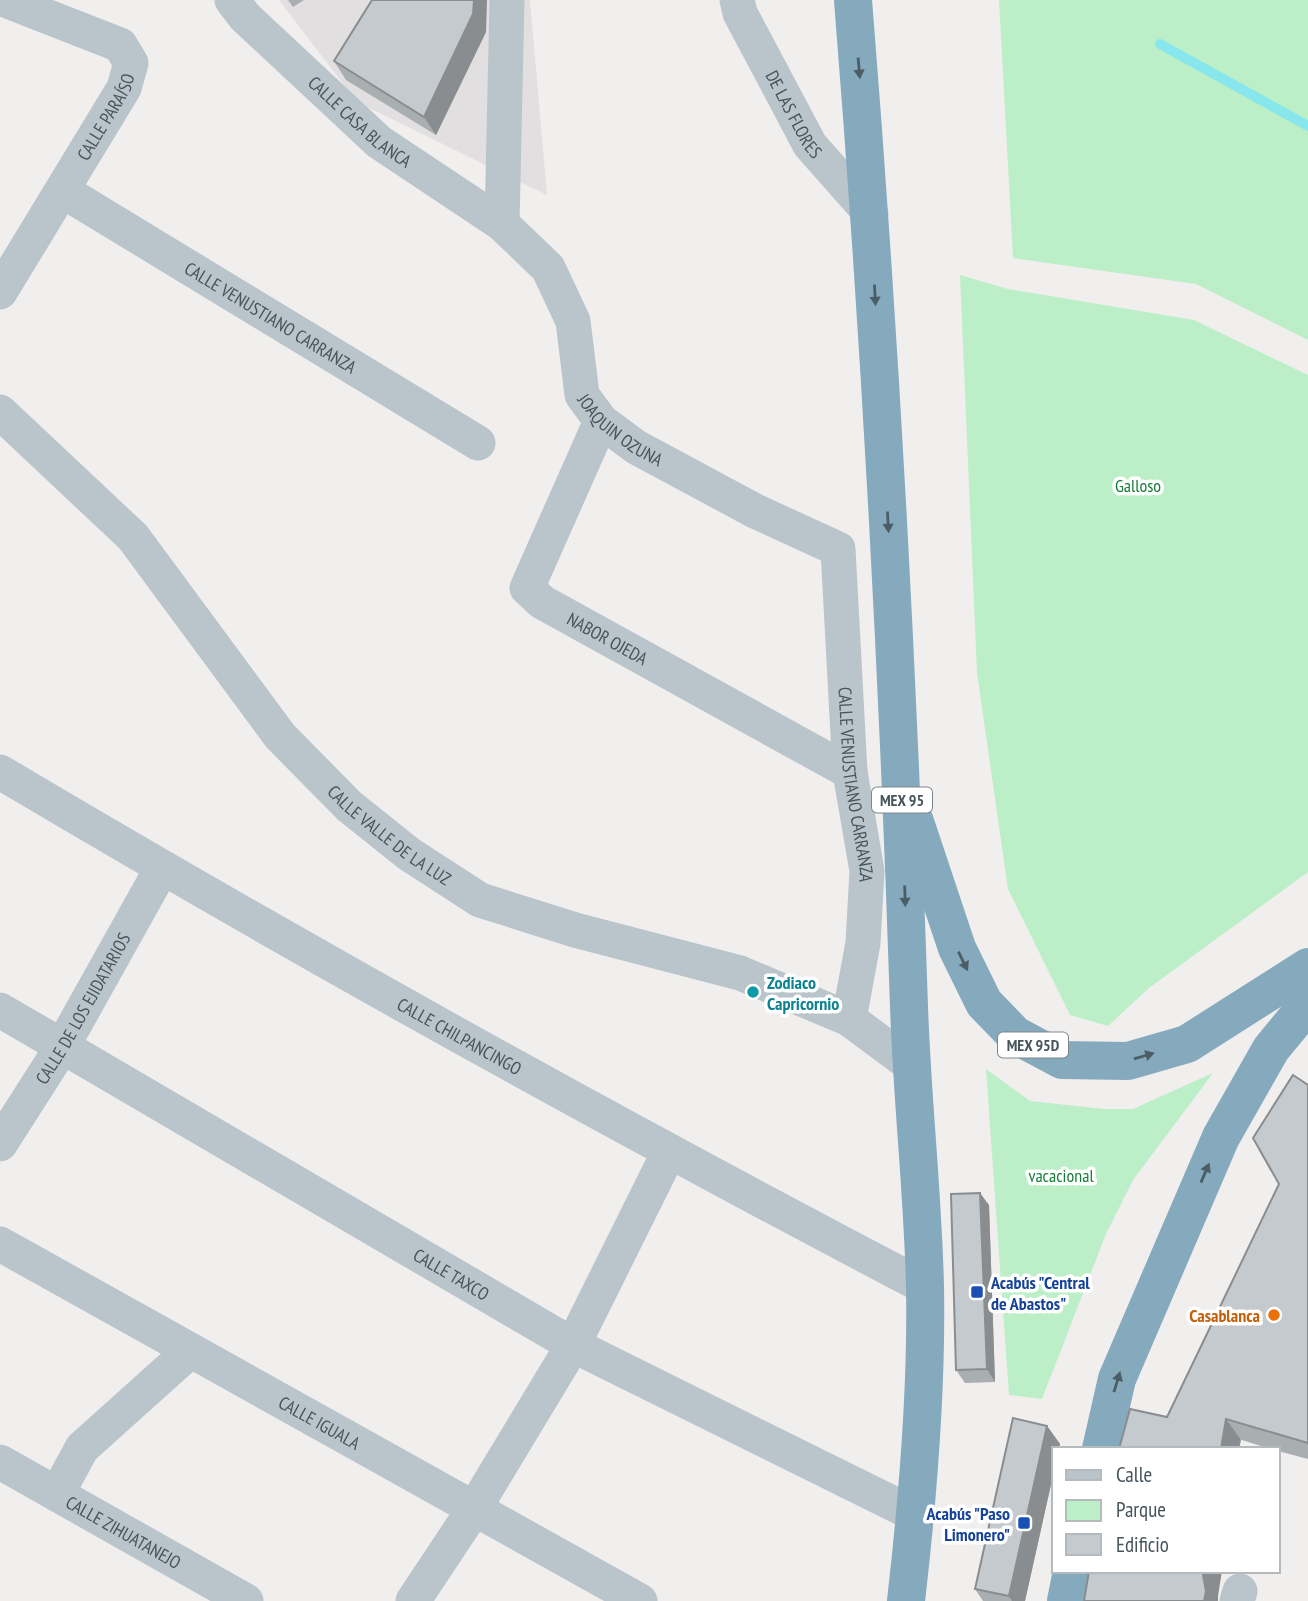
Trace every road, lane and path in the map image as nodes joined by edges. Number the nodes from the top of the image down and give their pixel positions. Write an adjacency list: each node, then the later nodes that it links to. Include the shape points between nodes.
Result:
1 (5, 0): 6 (street, CALLE PARAÍSO, via 120,45 131,63 124,88)
2 (232, 0): 8 (street, CALLE CASA BLANCA, via 379,142)
3 (507, 0): 8 (street)
4 (737, 0): 7 (street, DE LAS FLORES, via 810,145)
5 (853, 0): 7 (highway, MEX 95, one-way to 7)
6 (63, 191): 9 (street, CALLE PARAÍSO); 12 (street, CALLE VENUSTIANO CARRANZA)
7 (871, 214): 16 (highway, MEX 95, one-way to 16)
8 (502, 224): 11 (street, JOAQUIN OZUNA, via 548,268 573,321 582,395)
9 (0, 292)
10 (0, 412): 21 (street, CALLE VALLE DE LA LUZ, via 133,537 280,736 349,806 409,854 480,900 740,974)
11 (601, 421): 13 (street, JOAQUIN OZUNA, via 636,447); 15 (street, NABOR OJEDA, via 527,588 542,601)
12 (478, 443)
13 (838, 549): 15 (street, CALLE VENUSTIANO CARRANZA)
14 (0, 772): 17 (street, CALLE CHILPANCINGO)
15 (850, 772): 21 (street, CALLE VENUSTIANO CARRANZA, via 867,871 863,943)
16 (901, 780): 18 (highway, MEX 95D, one-way to 18, via 957,948 984,1003 1015,1035 1062,1059 1128,1061 1187,1044); 23 (highway, MEX 95, one-way to 23)
17 (162, 868): 22 (street, CALLE DE LOS EJIDATARIOS); 25 (street, CALLE CHILPANCINGO)
18 (1308, 967)
19 (1308, 1004): 30 (highway, one-way to 19, via 1117,1379 1221,1137 1271,1049)
20 (0, 1010): 22 (street, CALLE TAXCO)
21 (849, 1019): 23 (street, CALLE VALLE DE LA LUZ)
22 (62, 1047): 24 (street, CALLE DE LOS EJIDATARIOS); 28 (street, CALLE TAXCO)
23 (911, 1065): 27 (highway, MEX 95)
24 (0, 1144)
25 (669, 1153): 27 (street, CALLE CHILPANCINGO); 28 (street)
26 (0, 1244): 29 (street, CALLE IGUALA)
27 (925, 1287): 34 (highway, MEX 95)
28 (573, 1345): 33 (street); 34 (street, CALLE TAXCO)
29 (190, 1351): 32 (street, via 82,1448); 33 (street, CALLE IGUALA)
30 (1101, 1447)
31 (0, 1462): 32 (street, CALLE ZIHUATANEJO)
32 (57, 1494): 36 (street, CALLE ZIHUATANEJO)
33 (474, 1509): 37 (street); 38 (street, CALLE IGUALA)
34 (916, 1515): 39 (highway, MEX 95)
35 (1073, 1573): 40 (highway)
36 (246, 1601)
37 (413, 1601)
38 (640, 1601)
39 (906, 1601)
40 (1066, 1601)

